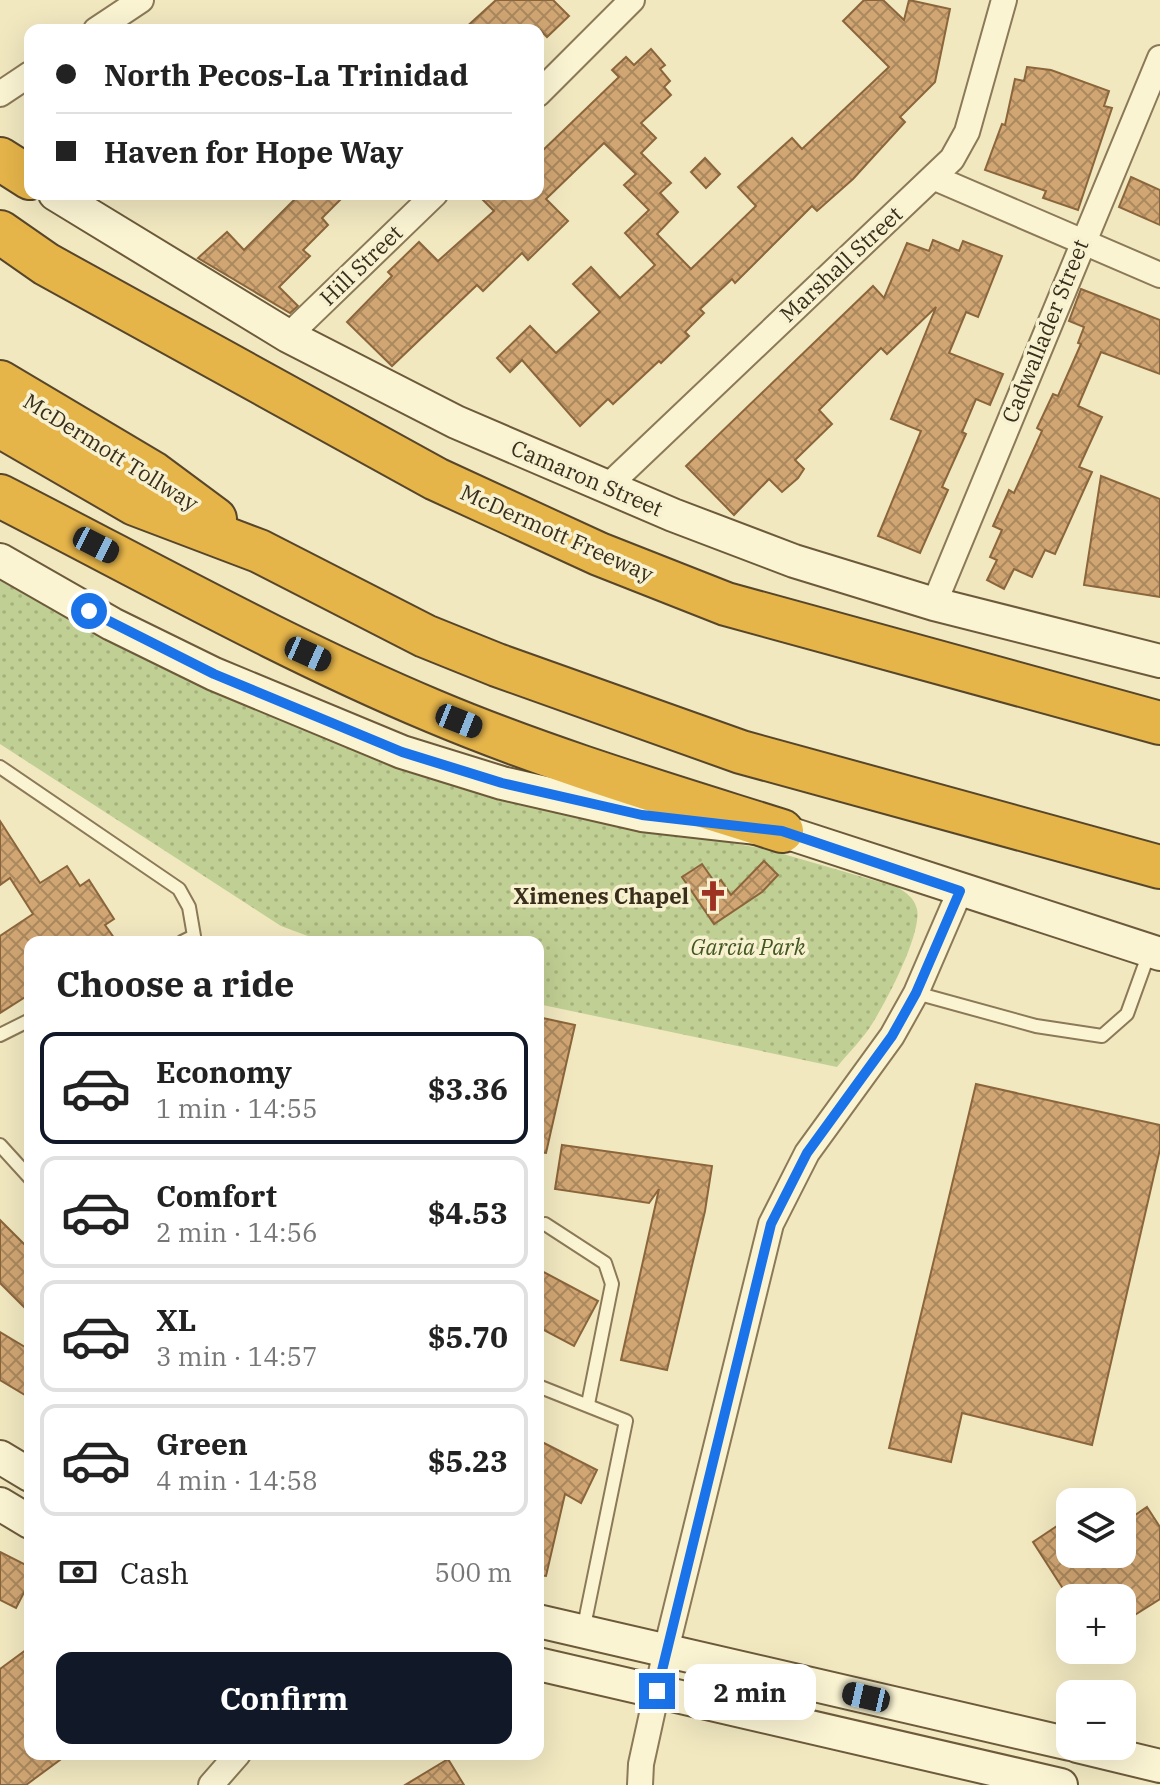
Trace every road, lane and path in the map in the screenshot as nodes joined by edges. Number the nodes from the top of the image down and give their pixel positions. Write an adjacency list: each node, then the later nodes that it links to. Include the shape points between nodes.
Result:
1 (141, 0): 4 (street)
2 (632, 0): 7 (street)
3 (1004, 0): 13 (street, Marshall Street, via 967,132)
4 (105, 24)
5 (1160, 58): 17 (street, Cadwallader Street)
6 (24, 78): 8 (street)
7 (544, 88)
8 (0, 94)
9 (0, 150): 11 (main road)
10 (0, 159): 12 (highway)
11 (24, 172)
12 (24, 173)
13 (935, 178): 17 (street); 25 (street, Marshall Street)
14 (65, 200): 21 (main road, Camaron Street)
15 (429, 200): 21 (street, Hill Street)
16 (0, 232): 19 (highway, McDermott Freeway)
17 (1081, 243): 20 (street); 30 (street, Cadwallader Street)
18 (0, 253): 19 (highway)
19 (46, 264): 32 (highway, McDermott Freeway, via 436,479 599,554 726,604)
20 (1160, 275)
21 (288, 336): 25 (main road, Camaron Street, via 456,422)
22 (0, 382): 28 (highway, McDermott Tollway, via 153,473)
23 (0, 426): 27 (highway)
24 (0, 457): 27 (highway, via 36,476)
25 (608, 486): 30 (main road, Camaron Street, via 794,561)
26 (0, 496): 34 (highway, via 308,654 431,710 543,755)
27 (135, 504): 28 (highway)
28 (259, 551): 35 (highway, via 425,636 621,712 840,781)
29 (0, 560): 34 (main road, via 214,674 402,752 502,783 642,815)
30 (934, 604): 31 (main road, Camaron Street)
31 (1160, 661)
32 (1160, 723)
33 (0, 767): 37 (lane, via 179,889 189,907)
34 (782, 831): 36 (main road)
35 (1160, 867)
36 (960, 891): 38 (main road); 39 (street)
37 (194, 936)
38 (1155, 952): 39 (lane, via 1127,1014 1102,1036 1036,1026)
39 (916, 993): 53 (street, via 892,1036 807,1153 771,1224)
40 (24, 1023): 41 (lane)
41 (0, 1035)
42 (0, 1145): 43 (lane)
43 (24, 1171)
44 (545, 1224): 46 (lane, via 605,1263 612,1284)
45 (544, 1388): 46 (lane)
46 (588, 1404): 52 (lane, via 626,1421)
47 (0, 1457): 48 (main road)
48 (24, 1471)
49 (0, 1504): 50 (main road)
50 (24, 1518)
51 (544, 1622): 52 (main road)
52 (583, 1631): 53 (main road)
53 (666, 1650): 55 (street); 56 (main road)
54 (544, 1665): 55 (main road)
55 (657, 1691): 61 (street); 62 (main road)
56 (1056, 1741)
57 (227, 1760): 60 (street)
58 (1135, 1760): 59 (main road)
59 (1160, 1766)
60 (211, 1785)
61 (640, 1785)
62 (1061, 1785)

